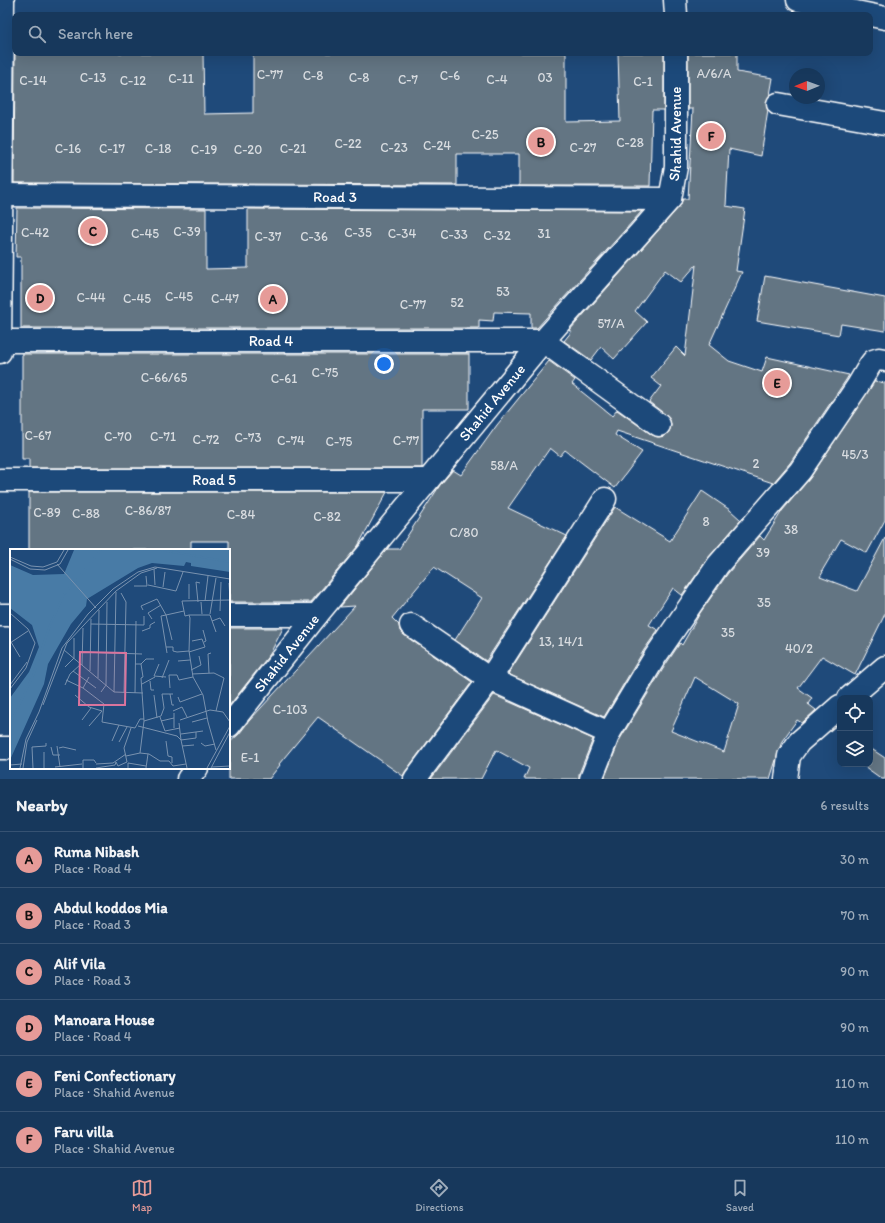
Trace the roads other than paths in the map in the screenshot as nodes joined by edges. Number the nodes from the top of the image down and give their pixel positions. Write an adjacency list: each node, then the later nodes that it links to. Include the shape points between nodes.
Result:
1 (3, 0): 6 (street)
2 (675, 0): 5 (street)
3 (798, 0): 4 (street)
4 (874, 11)
5 (676, 12)
6 (6, 27): 10 (street)
7 (676, 56): 11 (street, Shahid Avenue, via 676,167)
8 (778, 104): 9 (street)
9 (885, 123)
10 (1, 195): 11 (street, Road 3); 12 (street)
11 (670, 199): 13 (street, Shahid Avenue)
12 (0, 341): 13 (street, Road 4); 14 (street)
13 (543, 341): 16 (street); 18 (street, Shahid Avenue)
14 (0, 352)
15 (885, 360): 28 (street, via 873,361 800,471 718,565 655,657)
16 (659, 425)
17 (0, 480): 18 (street, Road 5)
18 (428, 480): 21 (street, Shahid Avenue)
19 (605, 500): 24 (street)
20 (230, 615): 21 (street)
21 (317, 615): 27 (street, Shahid Avenue)
22 (411, 625): 24 (street)
23 (885, 667): 25 (street)
24 (490, 679): 28 (street); 29 (street)
25 (852, 695)
26 (837, 709): 31 (street, via 799,742 789,756)
27 (230, 725)
28 (609, 733): 30 (street)
29 (415, 779)
30 (591, 779)
31 (786, 779)

